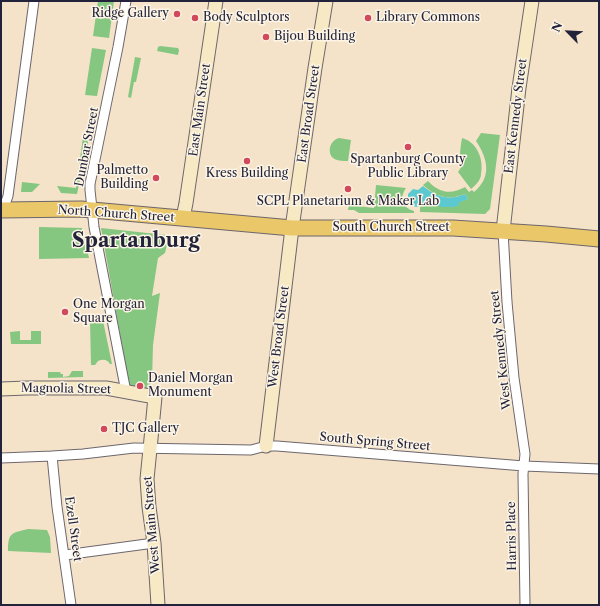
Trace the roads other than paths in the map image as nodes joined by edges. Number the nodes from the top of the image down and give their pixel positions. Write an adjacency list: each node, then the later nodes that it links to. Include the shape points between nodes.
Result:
1 (34, 1): 6 (street, via 8,196)
2 (126, 1): 7 (street, Dunbar Street, via 90,184)
3 (216, 1): 8 (street, East Main Street)
4 (326, 1): 9 (street, East Broad Street)
5 (532, 1): 10 (street, East Kennedy Street, via 519,88)
6 (2, 210): 7 (main road, North Church Street)
7 (92, 210): 8 (main road, North Church Street); 13 (street, Dunbar Street)
8 (183, 218): 9 (main road, South Church Street)
9 (292, 228): 10 (main road, South Church Street, via 453,228); 15 (street, West Broad Street)
10 (503, 231): 11 (main road, South Church Street); 19 (street, West Kennedy Street, via 513,363 525,454)
11 (599, 239)
12 (1, 389): 13 (street, Magnolia Street, via 106,388)
13 (126, 392): 14 (street, Magnolia Street)
14 (155, 397): 16 (street, West Main Street)
15 (266, 446): 16 (street, South Spring Street, via 251,450); 19 (street, South Spring Street)
16 (150, 449): 17 (street, South Spring Street, via 134,448); 21 (street, West Main Street, via 147,479)
17 (52, 456): 18 (street, South Spring Street); 22 (street, Ezell Street)
18 (1, 458)
19 (524, 466): 20 (street, South Spring Street); 25 (street, Harris Place)
20 (599, 469)
21 (154, 543): 22 (street); 24 (street, West Main Street)
22 (64, 555): 23 (street, Ezell Street)
23 (71, 605)
24 (158, 605)
25 (525, 605)

